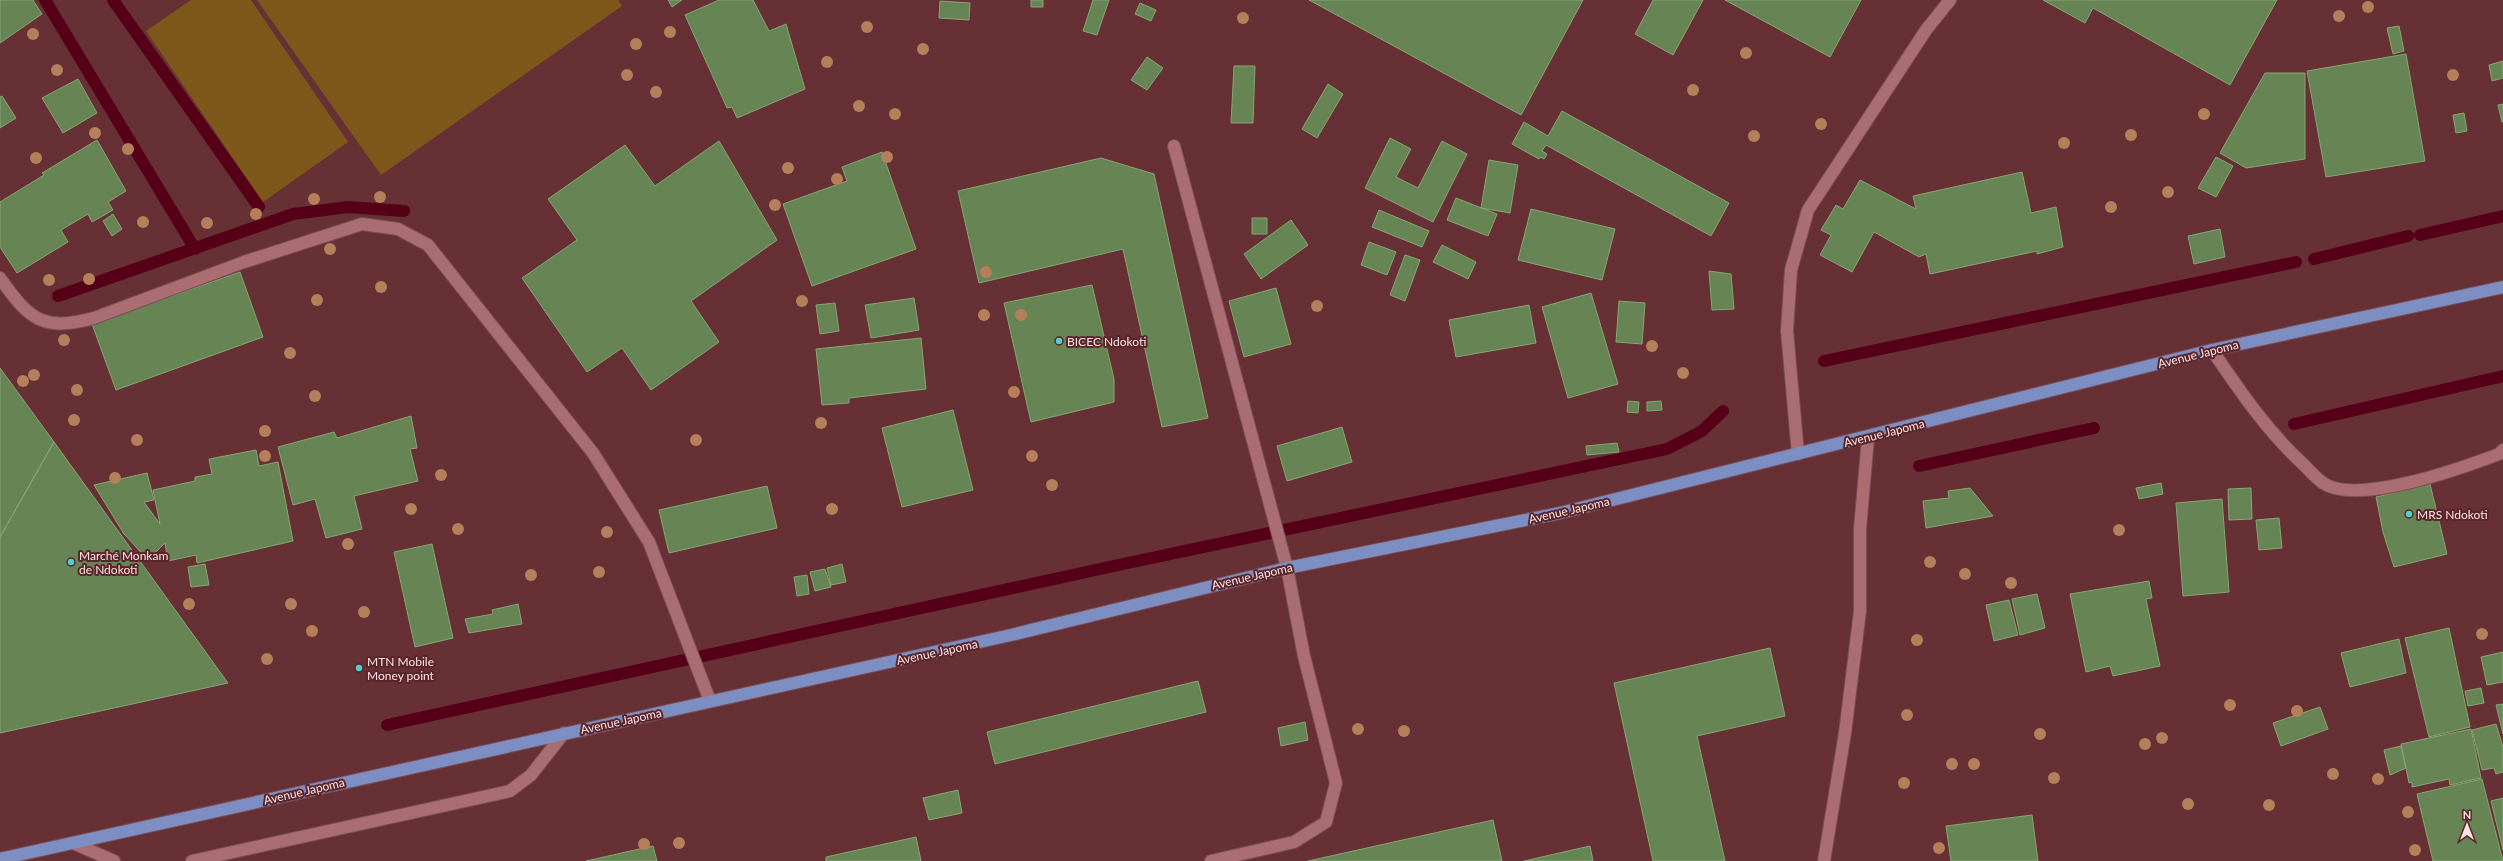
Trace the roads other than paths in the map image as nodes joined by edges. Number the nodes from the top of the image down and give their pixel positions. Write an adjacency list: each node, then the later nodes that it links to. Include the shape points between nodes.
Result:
1 (1950, 0): 8 (lane, via 1926,30 1808,210 1791,270 1787,331)
2 (1174, 146): 9 (lane)
3 (0, 278): 10 (lane, via 19,306 41,321 69,325 244,262 362,224 398,229 428,245 593,453 649,542)
4 (2503, 287): 5 (main road, Avenue Japoma)
5 (2212, 350): 6 (main road, Avenue Japoma); 7 (lane, via 2250,407 2290,453 2324,484 2357,492 2403,484 2455,471 2499,454)
6 (1868, 438): 8 (main road, Avenue Japoma); 17 (lane, via 1860,529 1860,610 1845,733)
7 (2503, 450)
8 (1798, 454): 9 (main road, Avenue Japoma, via 1560,513)
9 (1287, 568): 10 (main road, Avenue Japoma, via 1011,635); 16 (lane, via 1304,656 1336,783 1326,822 1294,842)
10 (710, 702): 11 (main road, Avenue Japoma)
11 (564, 733): 12 (main road, Avenue Japoma); 15 (lane, via 531,776 510,791)
12 (73, 843): 13 (main road, Avenue Japoma); 14 (lane)
13 (0, 859)
14 (114, 861)
15 (192, 861)
16 (1212, 861)
17 (1824, 861)

